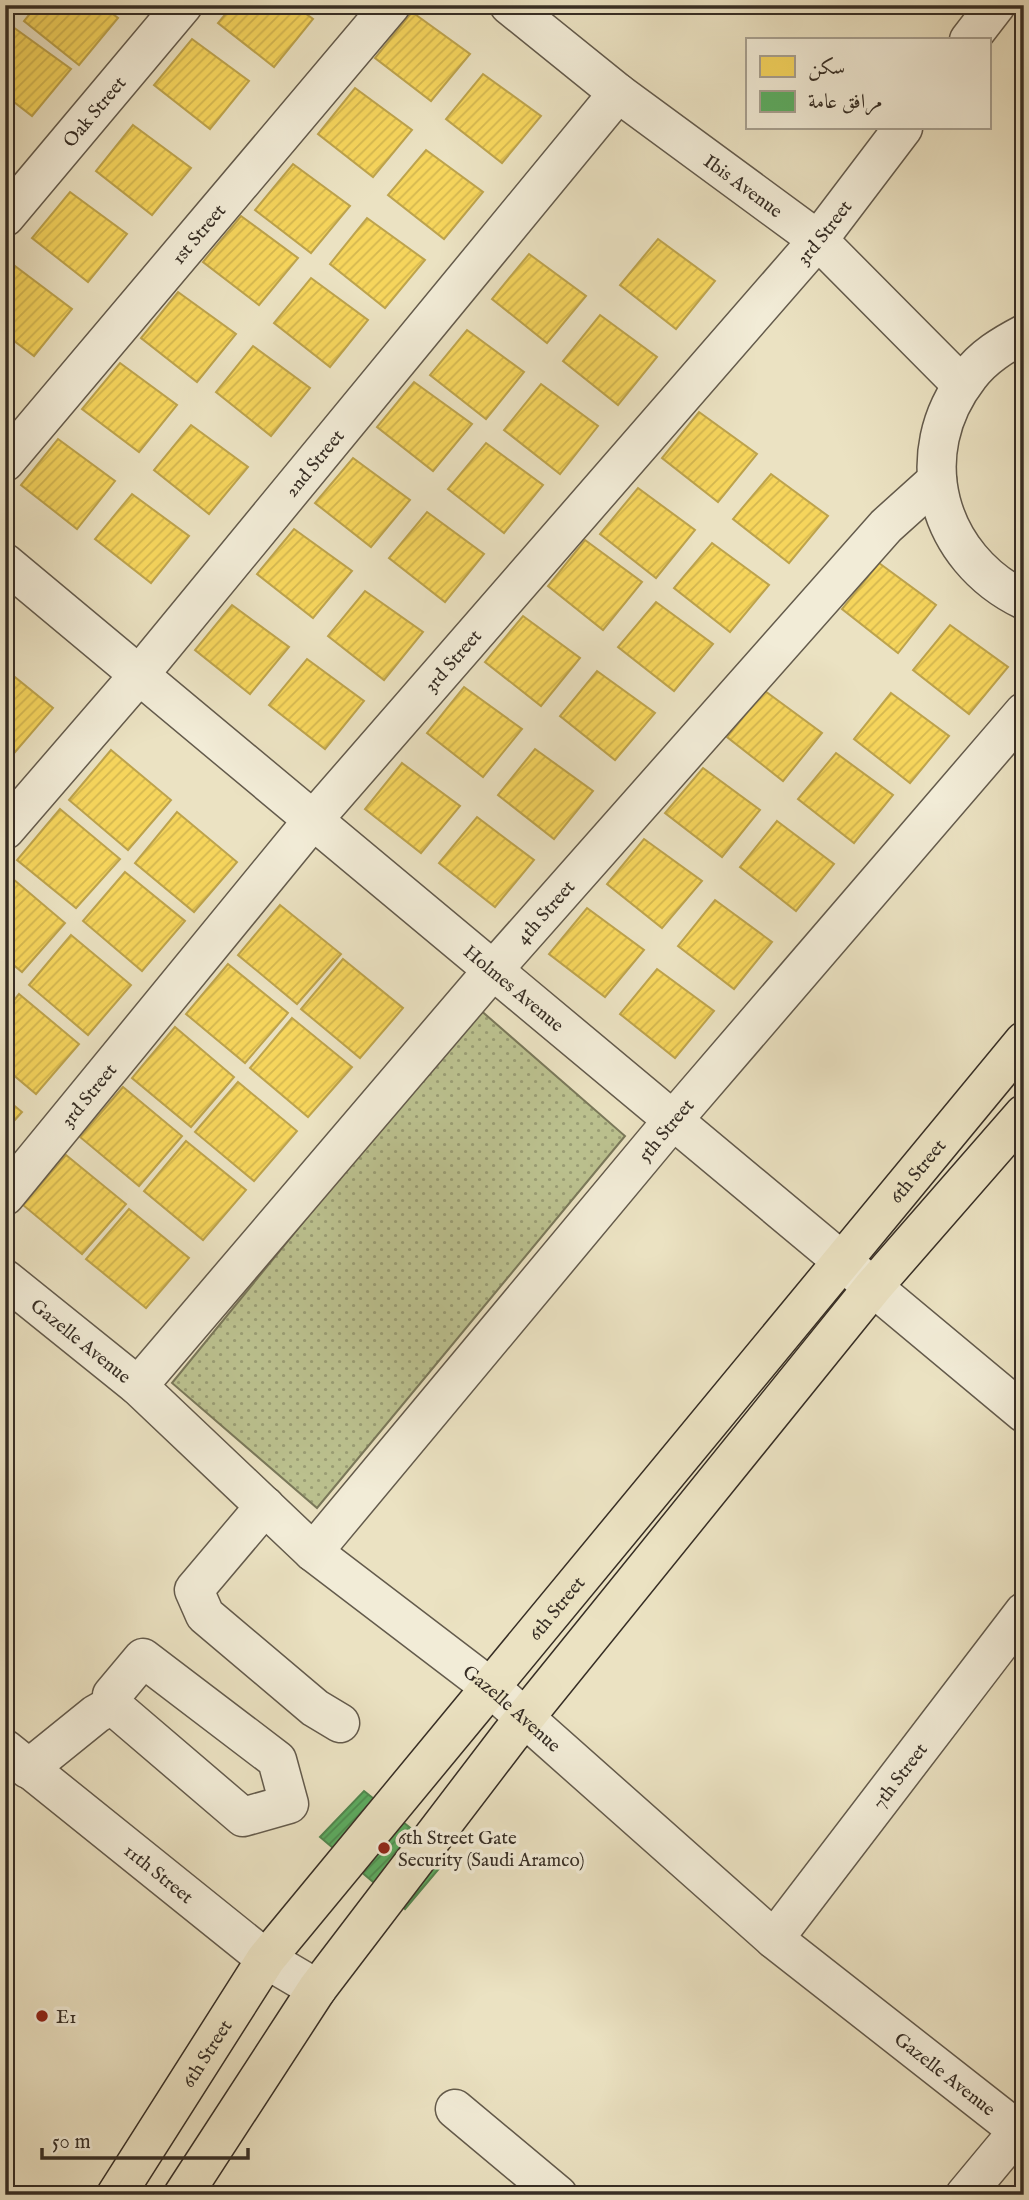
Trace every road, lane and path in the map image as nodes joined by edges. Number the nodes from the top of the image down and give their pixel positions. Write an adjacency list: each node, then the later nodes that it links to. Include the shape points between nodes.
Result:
1 (183, 5): 8 (street, Oak Street)
2 (391, 5): 12 (street, 1st Street)
3 (509, 5): 6 (street, Ibis Avenue)
4 (996, 5): 5 (street)
5 (971, 38)
6 (618, 93): 9 (street, Ibis Avenue); 16 (street, 2nd Street)
7 (901, 130): 9 (street, 3rd Street)
8 (5, 217)
9 (818, 240): 11 (street, Ibis Avenue); 18 (street, 3rd Street)
10 (1024, 334): 11 (street, via 986,358)
11 (962, 385): 13 (street, via 940,435)
12 (5, 462)
13 (937, 480): 15 (street, via 944,513 972,563); 20 (street, 4th Street, via 886,526)
14 (5, 563): 16 (street, Holmes Avenue)
15 (1024, 600)
16 (139, 675): 18 (street, Holmes Avenue); 19 (street, 2nd Street)
17 (1024, 712): 23 (street, 5th Street)
18 (313, 820): 20 (street, Holmes Avenue); 24 (street, 3rd Street)
19 (5, 830)
20 (493, 970): 23 (street, Holmes Avenue); 28 (street, 4th Street)
21 (1024, 1041): 25 (main road, 6th Street)
22 (1024, 1114): 27 (main road)
23 (673, 1120): 25 (street, Holmes Avenue); 31 (street, 5th Street)
24 (5, 1196)
25 (842, 1262): 27 (street, Holmes Avenue); 33 (main road, 6th Street)
26 (5, 1279): 28 (street, Gazelle Avenue)
27 (873, 1287): 29 (street, Holmes Avenue); 35 (main road)
28 (138, 1386): 30 (street, Gazelle Avenue)
29 (1024, 1413)
30 (265, 1506): 31 (street, Gazelle Avenue); 36 (street, via 194,1590 205,1615 315,1708)
31 (313, 1552): 33 (street, Gazelle Avenue)
32 (1024, 1612): 38 (street, 7th Street)
33 (490, 1687): 35 (street, Gazelle Avenue); 39 (main road, 6th Street)
34 (112, 1705): 34 (street, via 112,1695 143,1658 277,1760 289,1804 243,1817); 37 (street)
35 (525, 1717): 38 (street, Gazelle Avenue); 40 (main road)
36 (340, 1723)
37 (15, 1765): 39 (street, 11th Street)
38 (774, 1939): 42 (street, Gazelle Avenue)
39 (266, 1959): 40 (street, 11th Street); 43 (main road, 6th Street)
40 (317, 1989): 44 (main road)
41 (455, 2109): 45 (street)
42 (1022, 2130): 46 (street)
43 (116, 2195)
44 (183, 2195)
45 (558, 2195)
46 (965, 2195)

